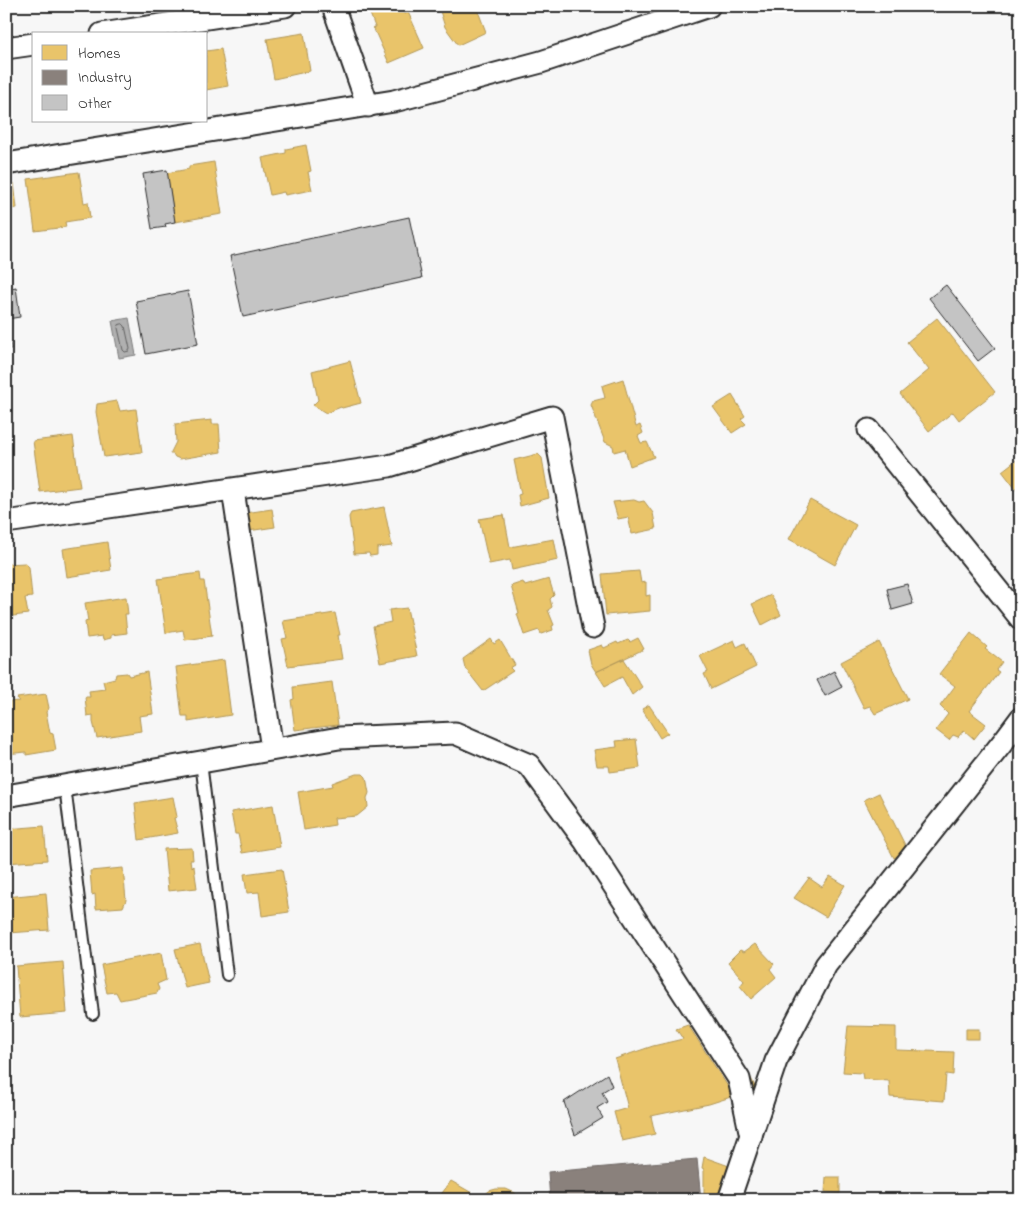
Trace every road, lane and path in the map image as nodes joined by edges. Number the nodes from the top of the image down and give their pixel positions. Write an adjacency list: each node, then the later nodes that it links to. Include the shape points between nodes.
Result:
1 (285, 6): 4 (street)
2 (333, 6): 7 (street)
3 (709, 6): 7 (street, via 541,62)
4 (115, 32)
5 (32, 44): 6 (street)
6 (6, 48)
7 (368, 106): 8 (street)
8 (6, 164)
9 (869, 430): 12 (street)
10 (233, 490): 11 (street); 13 (street, via 389,466 552,417); 15 (street)
11 (6, 522)
12 (1021, 619)
13 (593, 627)
14 (1021, 718): 21 (street, via 826,965 776,1061)
15 (272, 750): 16 (street); 21 (street, via 339,738 455,734 529,765 585,841 739,1079)
16 (201, 762): 17 (street); 19 (lane)
17 (65, 786): 18 (street); 20 (lane)
18 (6, 796)
19 (227, 975)
20 (93, 1014)
21 (751, 1136): 22 (street)
22 (729, 1200)

